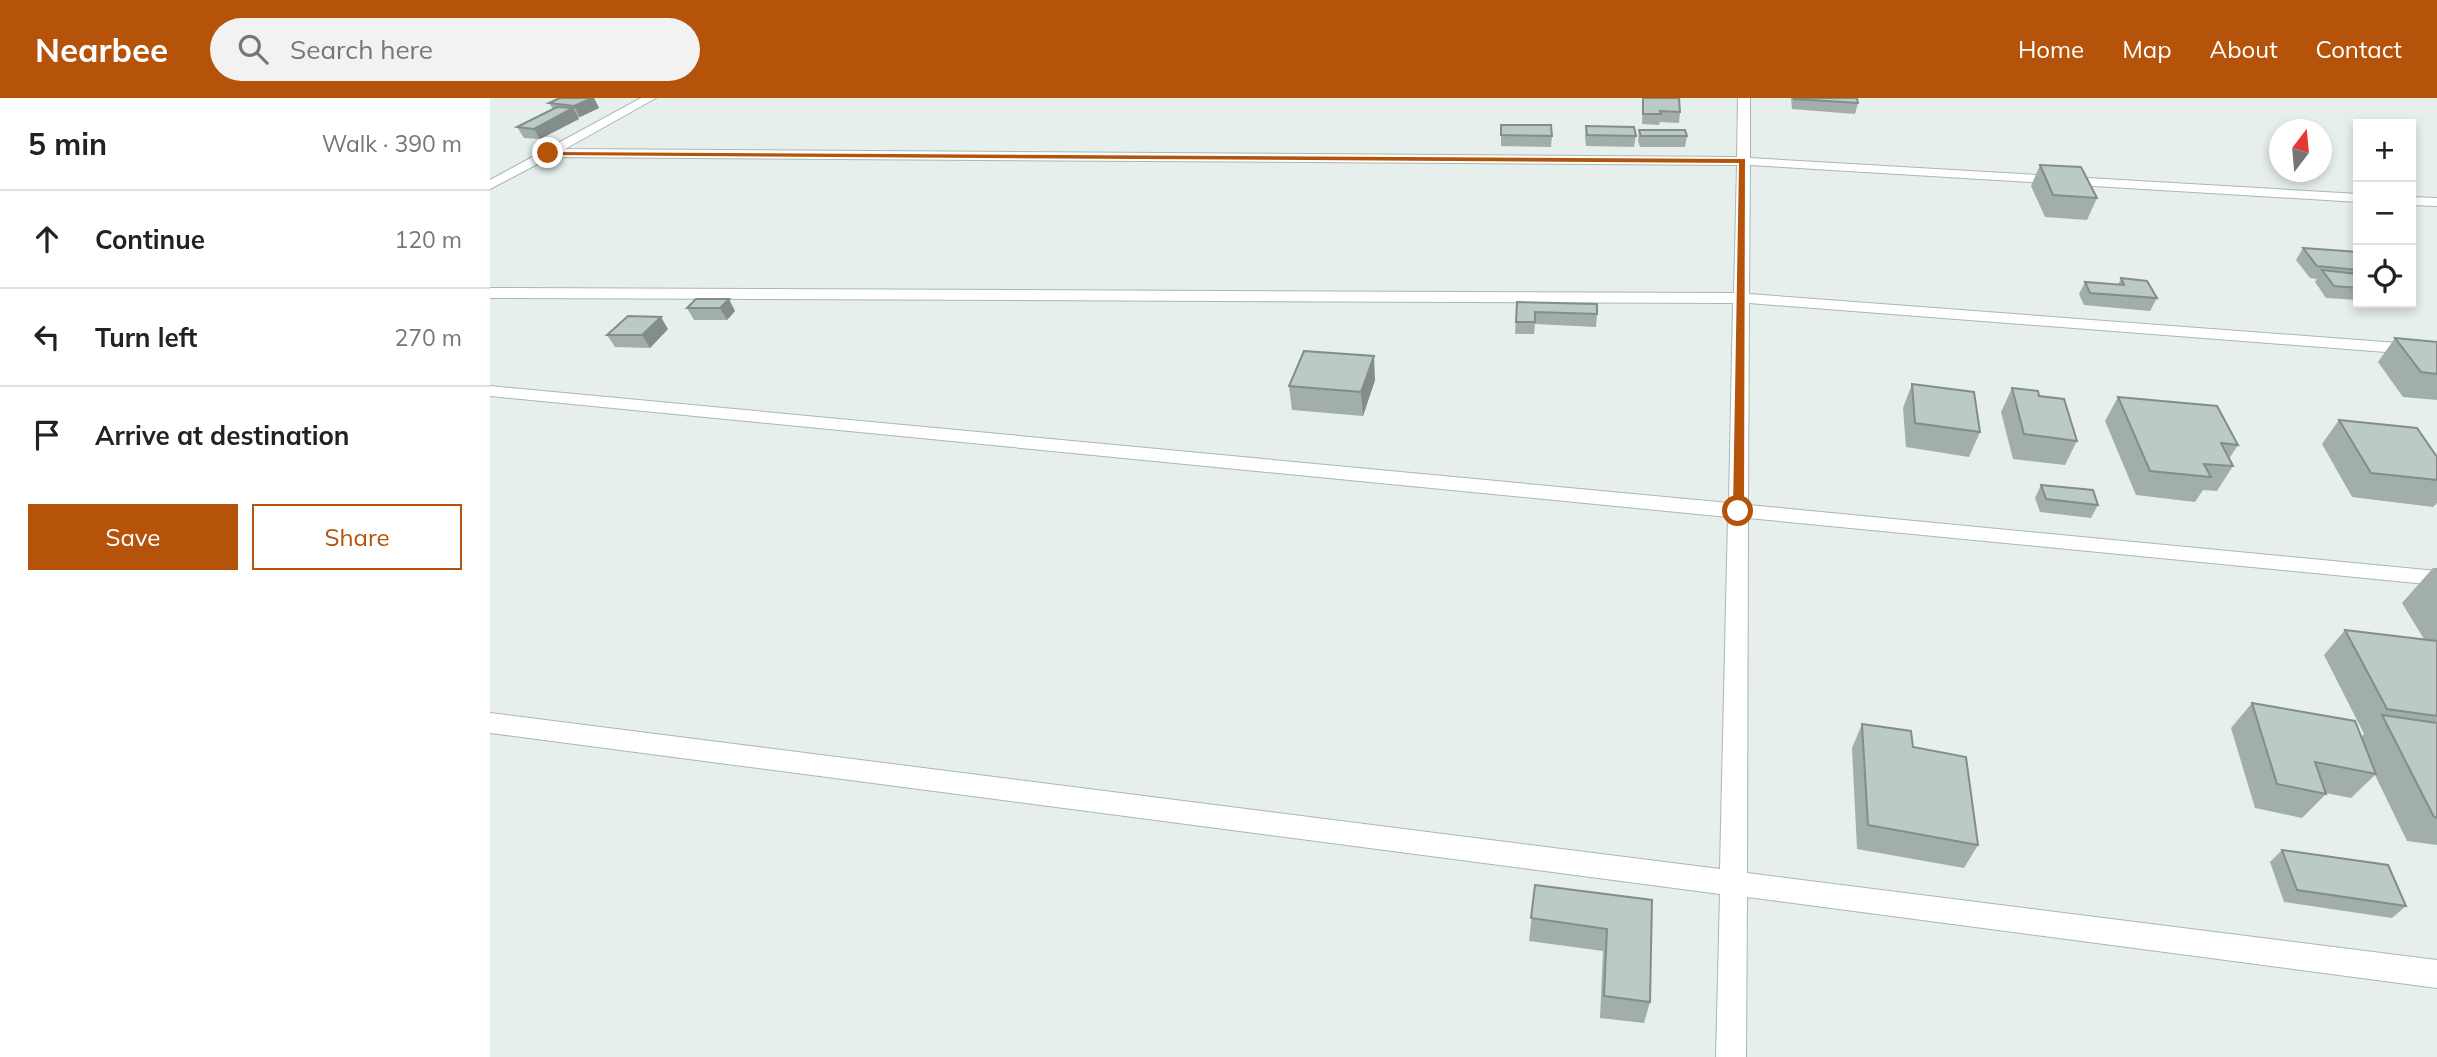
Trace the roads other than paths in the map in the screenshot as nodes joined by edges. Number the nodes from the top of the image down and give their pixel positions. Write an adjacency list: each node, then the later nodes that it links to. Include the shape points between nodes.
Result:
1 (650, 98): 3 (street)
2 (1744, 98): 4 (street)
3 (548, 153): 4 (street); 5 (street)
4 (1743, 161): 6 (street); 10 (street)
5 (490, 185)
6 (2353, 198)
7 (2416, 201): 8 (street)
8 (2437, 202)
9 (490, 293): 10 (street)
10 (1741, 298): 11 (street); 13 (street)
11 (2437, 351)
12 (490, 391): 13 (street)
13 (1738, 511): 14 (street); 16 (street)
14 (2437, 578)
15 (490, 723): 16 (street)
16 (1733, 884): 17 (street); 18 (street)
17 (2437, 974)
18 (1731, 1057)

